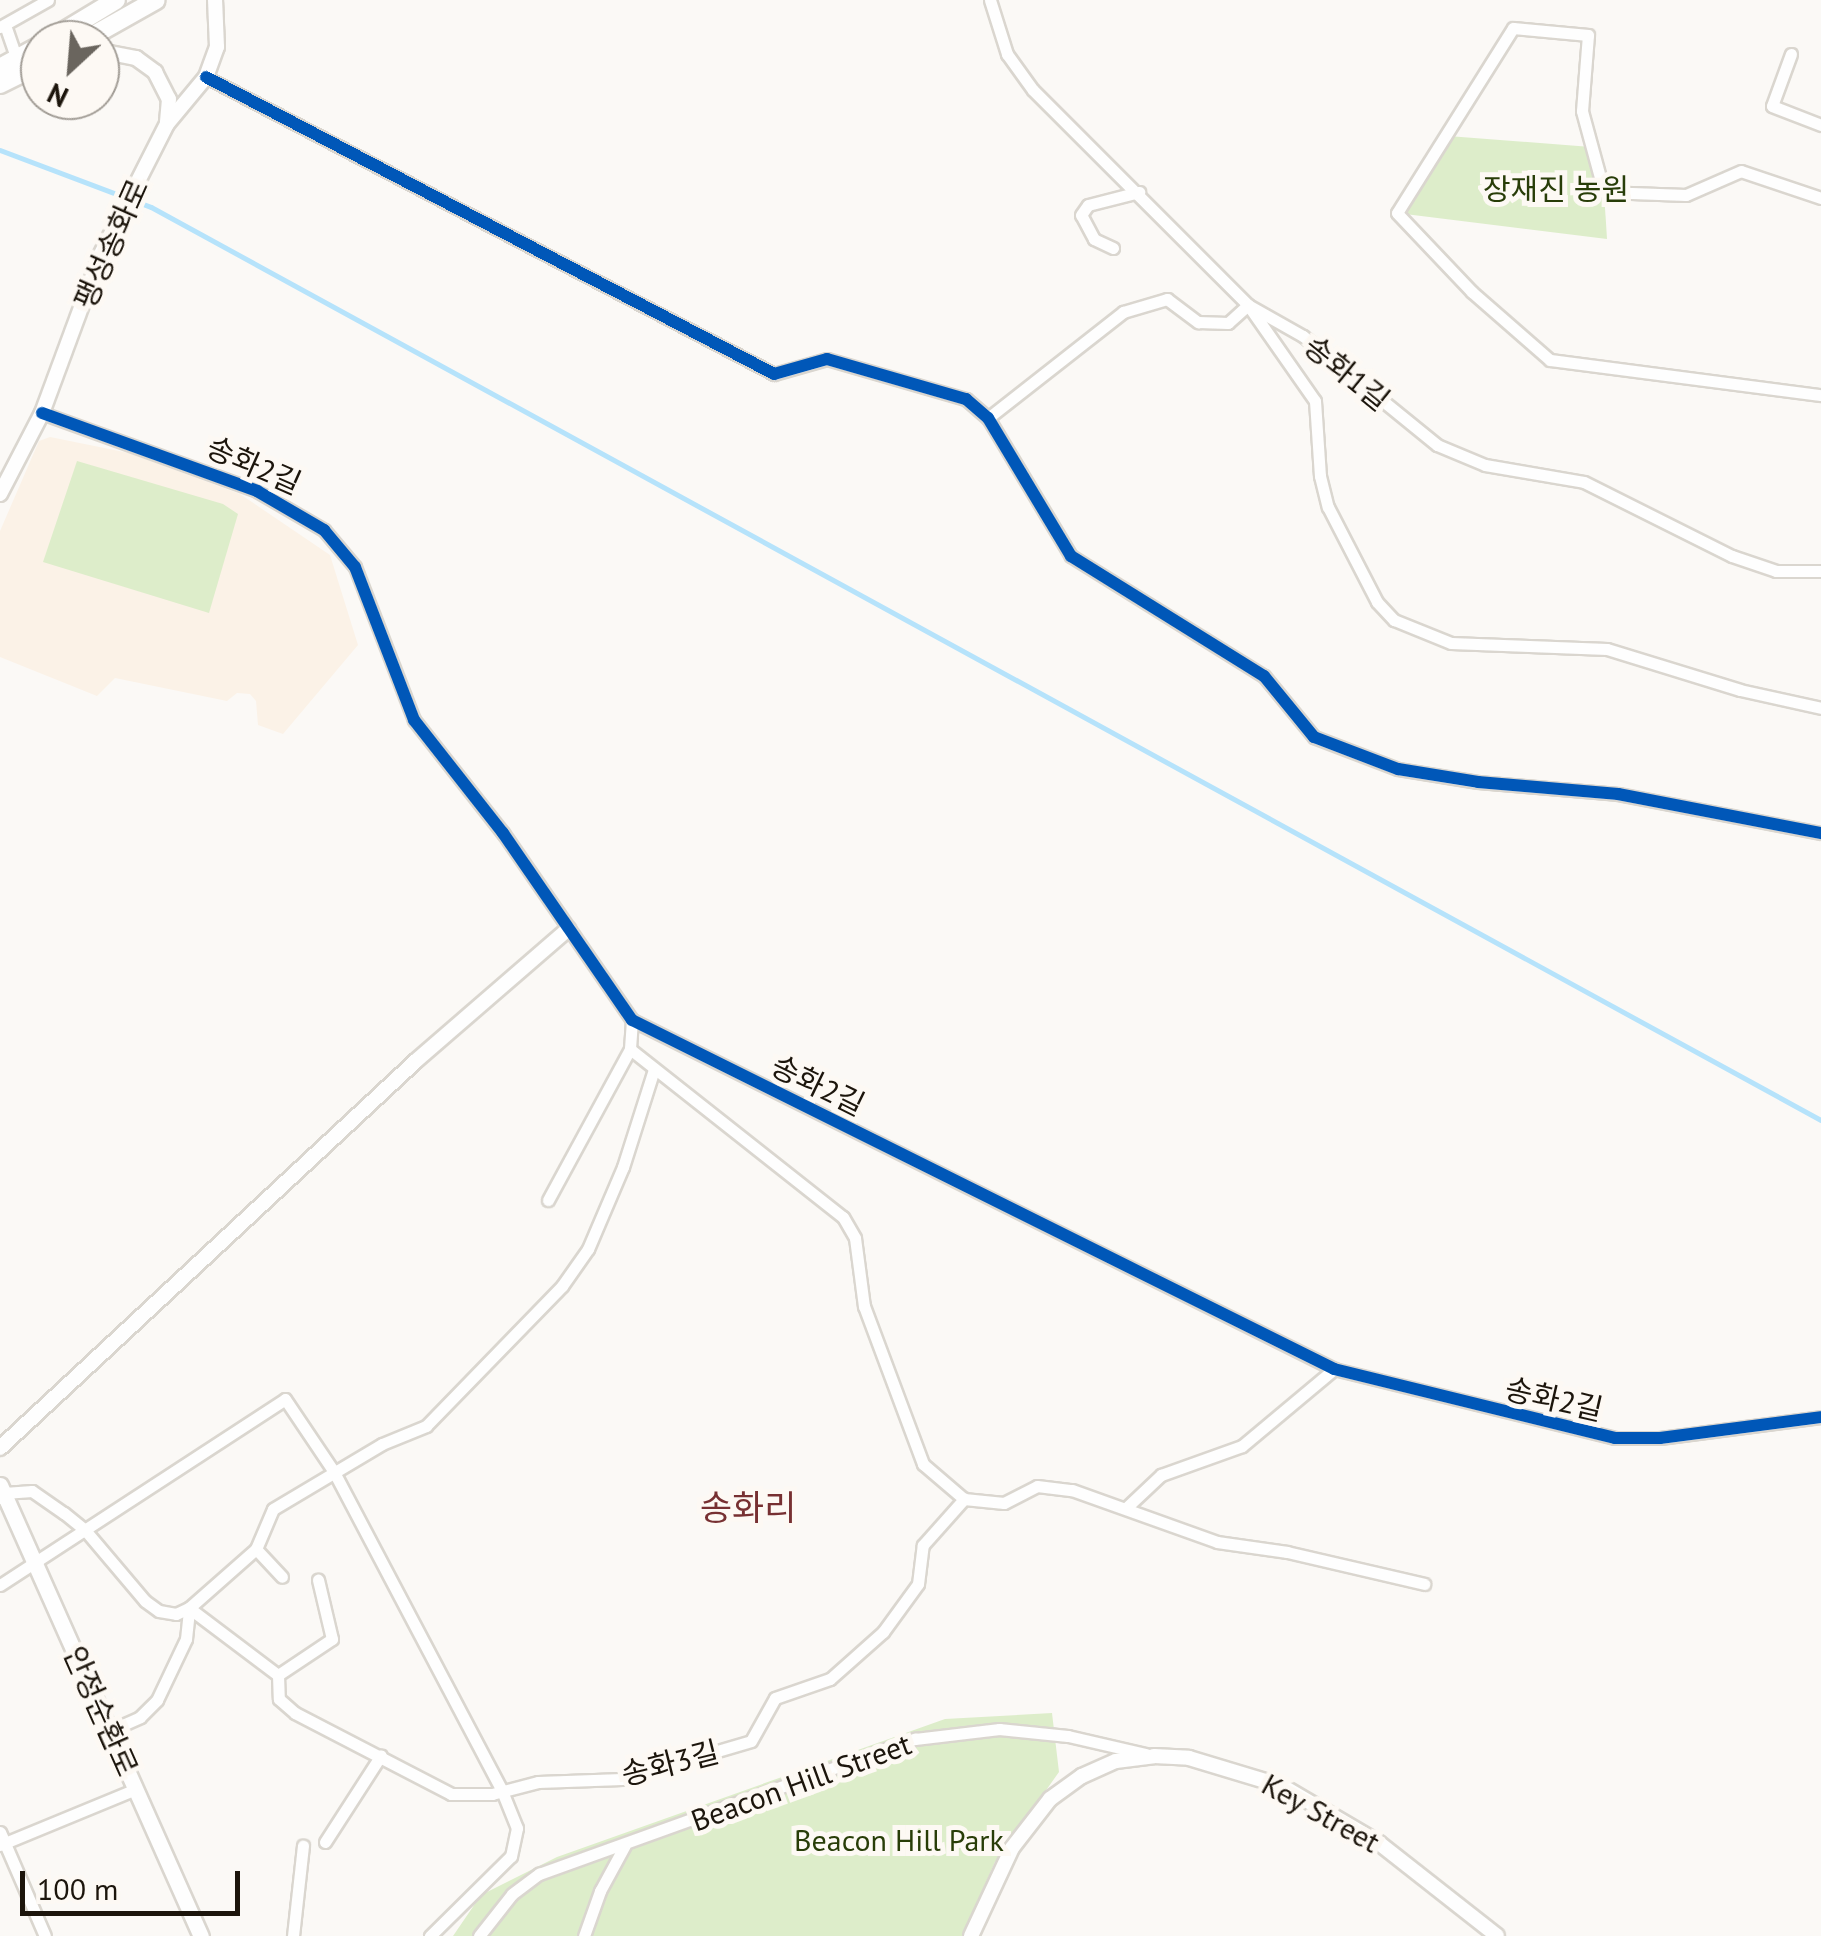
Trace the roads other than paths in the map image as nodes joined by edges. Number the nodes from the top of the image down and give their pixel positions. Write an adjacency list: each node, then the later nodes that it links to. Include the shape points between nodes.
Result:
1 (48, 0): 8 (street)
2 (116, 0): 6 (main road)
3 (156, 0): 7 (main road)
4 (990, 0): 15 (street, 송화1길, via 1008,54 1033,90)
5 (218, 3): 12 (street, 팽성송화로, via 217,48)
6 (83, 20)
7 (120, 20)
8 (2, 26): 11 (street)
9 (120, 54): 13 (street, via 155,72 168,99)
10 (1791, 54): 14 (street, via 1772,106)
11 (9, 64)
12 (206, 77): 13 (street, 팽성송화로); 21 (street, via 774,374 827,359 966,400)
13 (167, 124): 20 (street, 팽성송화로, via 100,256)
14 (1821, 125)
15 (1139, 192): 17 (street, via 1088,205 1081,215 1094,238); 18 (street, 송화1길)
16 (1821, 198): 19 (street, via 1741,171 1686,195 1604,192 1582,111 1588,35 1512,28 1397,212 1472,292 1550,360)
17 (1113, 248)
18 (1248, 305): 21 (street, via 1228,324 1198,322 1167,299 1122,312); 23 (street, 송화1길, via 1303,336 1459,457 1584,482 1732,556 1776,571); 24 (street, via 1315,401 1328,507 1376,602 1394,620 1450,643 1608,649)
19 (1821, 395)
20 (42, 413): 22 (street, 팽성송화로); 26 (street, 송화2길, via 258,490 324,530 355,567 414,720 504,833)
21 (988, 418): 25 (street, via 1071,556 1264,676 1314,737 1398,769 1618,794)
22 (2, 487)
23 (1821, 571)
24 (1821, 708)
25 (1821, 833)
26 (568, 929): 27 (street, 송화2길); 33 (street, via 417,1060)
27 (632, 1020): 28 (street); 31 (street, 송화2길)
28 (630, 1049): 29 (street); 30 (street)
29 (654, 1069): 34 (street, via 588,1248 562,1286 426,1426); 36 (street, via 844,1217 855,1238 864,1306 923,1464)
30 (548, 1200)
31 (1334, 1369): 32 (street, 송화2길, via 1615,1438); 37 (street, via 1242,1446 1161,1476)
32 (1821, 1417)
33 (0, 1448)
34 (334, 1472): 38 (street, via 285,1398); 39 (street, via 272,1508); 51 (street)
35 (1, 1492): 38 (street, 송화3길, via 32,1490); 40 (main road, 안정순환로)
36 (964, 1499): 37 (street, via 1004,1503 1037,1486); 51 (street, 송화3길, via 922,1545 918,1584 883,1632 830,1679 775,1698 751,1741 622,1779 538,1782)
37 (1127, 1507): 43 (street, via 1218,1542)
38 (85, 1530): 40 (street); 45 (street, 송화3길, via 159,1611)
39 (256, 1549): 41 (street); 45 (street)
40 (35, 1565): 44 (street); 47 (main road, 안정순환로)
41 (282, 1578)
42 (318, 1580): 46 (street, via 332,1639)
43 (1424, 1584)
44 (0, 1585)
45 (189, 1608): 46 (street, 송화3길); 47 (street, via 186,1639 157,1700)
46 (278, 1675): 48 (street, 송화3길, via 280,1699 295,1714)
47 (109, 1732): 50 (main road, 안정순환로)
48 (380, 1754): 51 (street, 송화3길, via 451,1794); 53 (street)
49 (1154, 1756): 54 (street, Beacon Hill Street, via 1000,1729 915,1739); 62 (street, Key Street, via 1116,1761 1050,1800 1012,1848); 63 (street, Key Street, via 1189,1758 1282,1786 1380,1843)
50 (136, 1789): 52 (street); 57 (main road, 안정순환로)
51 (502, 1791): 59 (street, via 517,1828 510,1856)
52 (2, 1840): 56 (street)
53 (325, 1842)
54 (625, 1845): 60 (street, Beacon Hill Street, via 539,1874 512,1894); 61 (street)
55 (303, 1846): 58 (street)
56 (46, 1936)
57 (201, 1936)
58 (293, 1936)
59 (430, 1936)
60 (479, 1936)
61 (584, 1936)
62 (971, 1936)
63 (1496, 1936)

